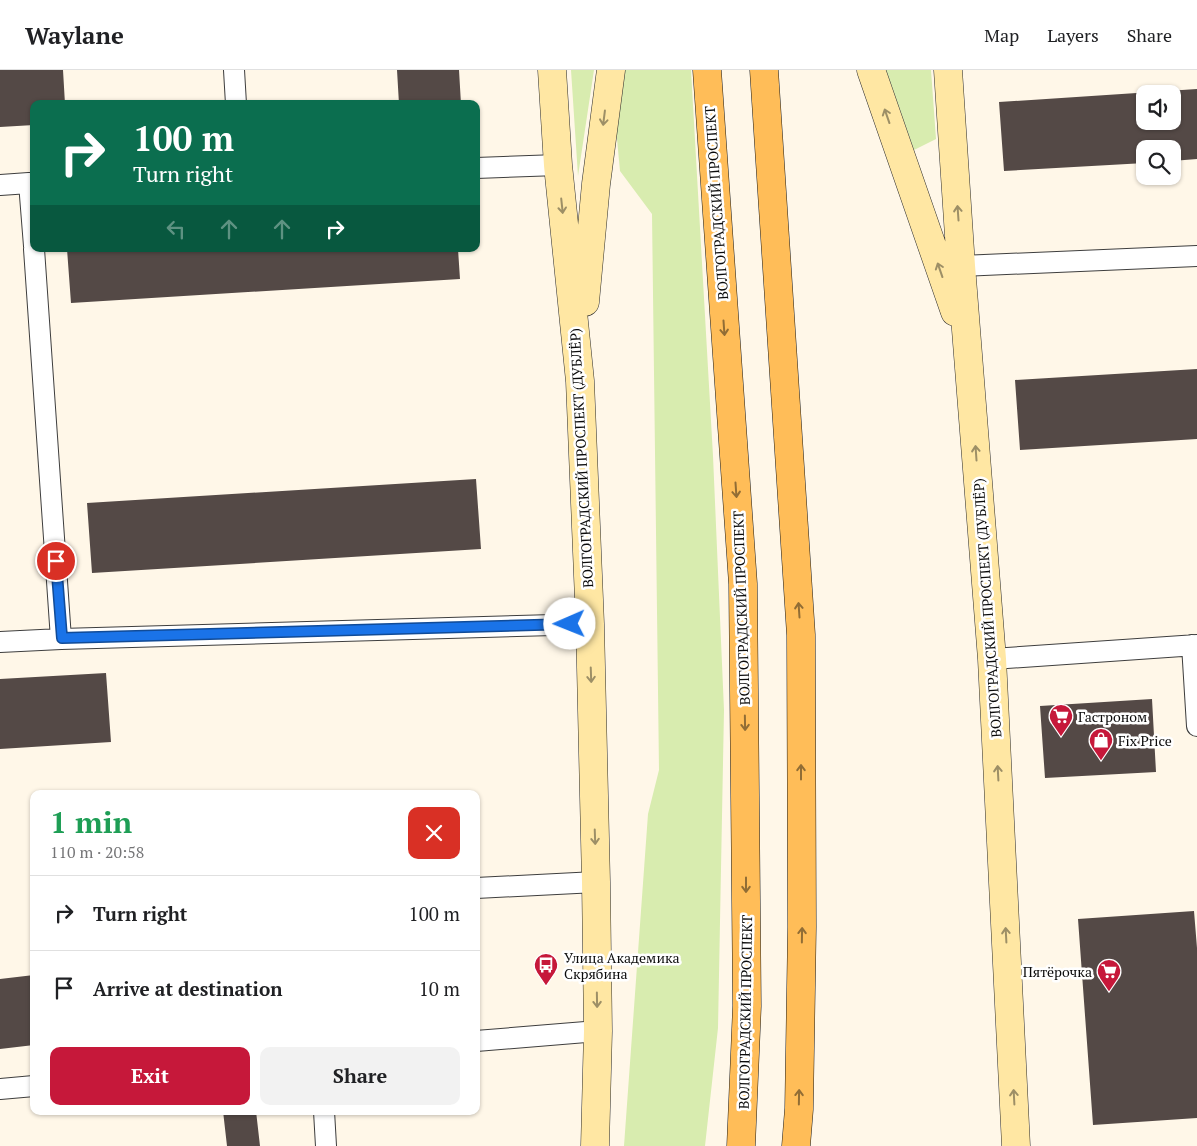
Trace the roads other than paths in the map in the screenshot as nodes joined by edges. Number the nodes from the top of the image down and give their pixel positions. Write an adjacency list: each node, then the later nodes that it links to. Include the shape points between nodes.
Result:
1 (234, 70): 8 (lane)
2 (552, 70): 9 (main road, ВОЛГОГРАДСКИЙ ПРОСПЕКТ (ДУБЛЁР))
3 (611, 70): 17 (main road, one-way to 17, via 588,259)
4 (708, 70): 33 (main road, ВОЛГОГРАДСКИЙ ПРОСПЕКТ, one-way to 33, via 743,584 747,1006)
5 (764, 70): 34 (main road, one-way to 5, via 802,927 801,635)
6 (871, 70): 16 (main road, one-way to 6)
7 (948, 70): 15 (main road, ВОЛГОГРАДСКИЙ ПРОСПЕКТ (ДУБЛЁР), one-way to 7)
8 (236, 100)
9 (558, 165): 10 (lane); 17 (main road, ВОЛГОГРАДСКИЙ ПРОСПЕКТ (ДУБЛЁР), one-way to 17)
10 (480, 168)
11 (30, 183): 12 (lane)
12 (0, 185)
13 (34, 252): 19 (lane)
14 (1197, 256): 15 (lane)
15 (961, 266): 16 (main road, ВОЛГОГРАДСКИЙ ПРОСПЕКТ (ДУБЛЁР))
16 (968, 349): 22 (main road, ВОЛГОГРАДСКИЙ ПРОСПЕКТ (ДУБЛЁР), one-way to 16)
17 (580, 381): 18 (main road, ВОЛГОГРАДСКИЙ ПРОСПЕКТ (ДУБЛЁР))
18 (590, 624): 19 (lane); 24 (main road, ВОЛГОГРАДСКИЙ ПРОСПЕКТ (ДУБЛЁР), one-way to 24)
19 (62, 638): 20 (lane)
20 (0, 642)
21 (1195, 645): 22 (lane); 23 (lane)
22 (992, 659): 35 (main road, ВОЛГОГРАДСКИЙ ПРОСПЕКТ (ДУБЛЁР), one-way to 22)
23 (1197, 726)
24 (596, 882): 25 (lane); 26 (main road, ВОЛГОГРАДСКИЙ ПРОСПЕКТ (ДУБЛЁР), one-way to 26)
25 (480, 888)
26 (598, 1031): 27 (lane); 32 (main road, ВОЛГОГРАДСКИЙ ПРОСПЕКТ (ДУБЛЁР))
27 (480, 1041)
28 (30, 1086): 29 (lane)
29 (0, 1089)
30 (324, 1115): 31 (lane)
31 (326, 1146)
32 (595, 1146)
33 (742, 1146)
34 (796, 1146)
35 (1016, 1146)

